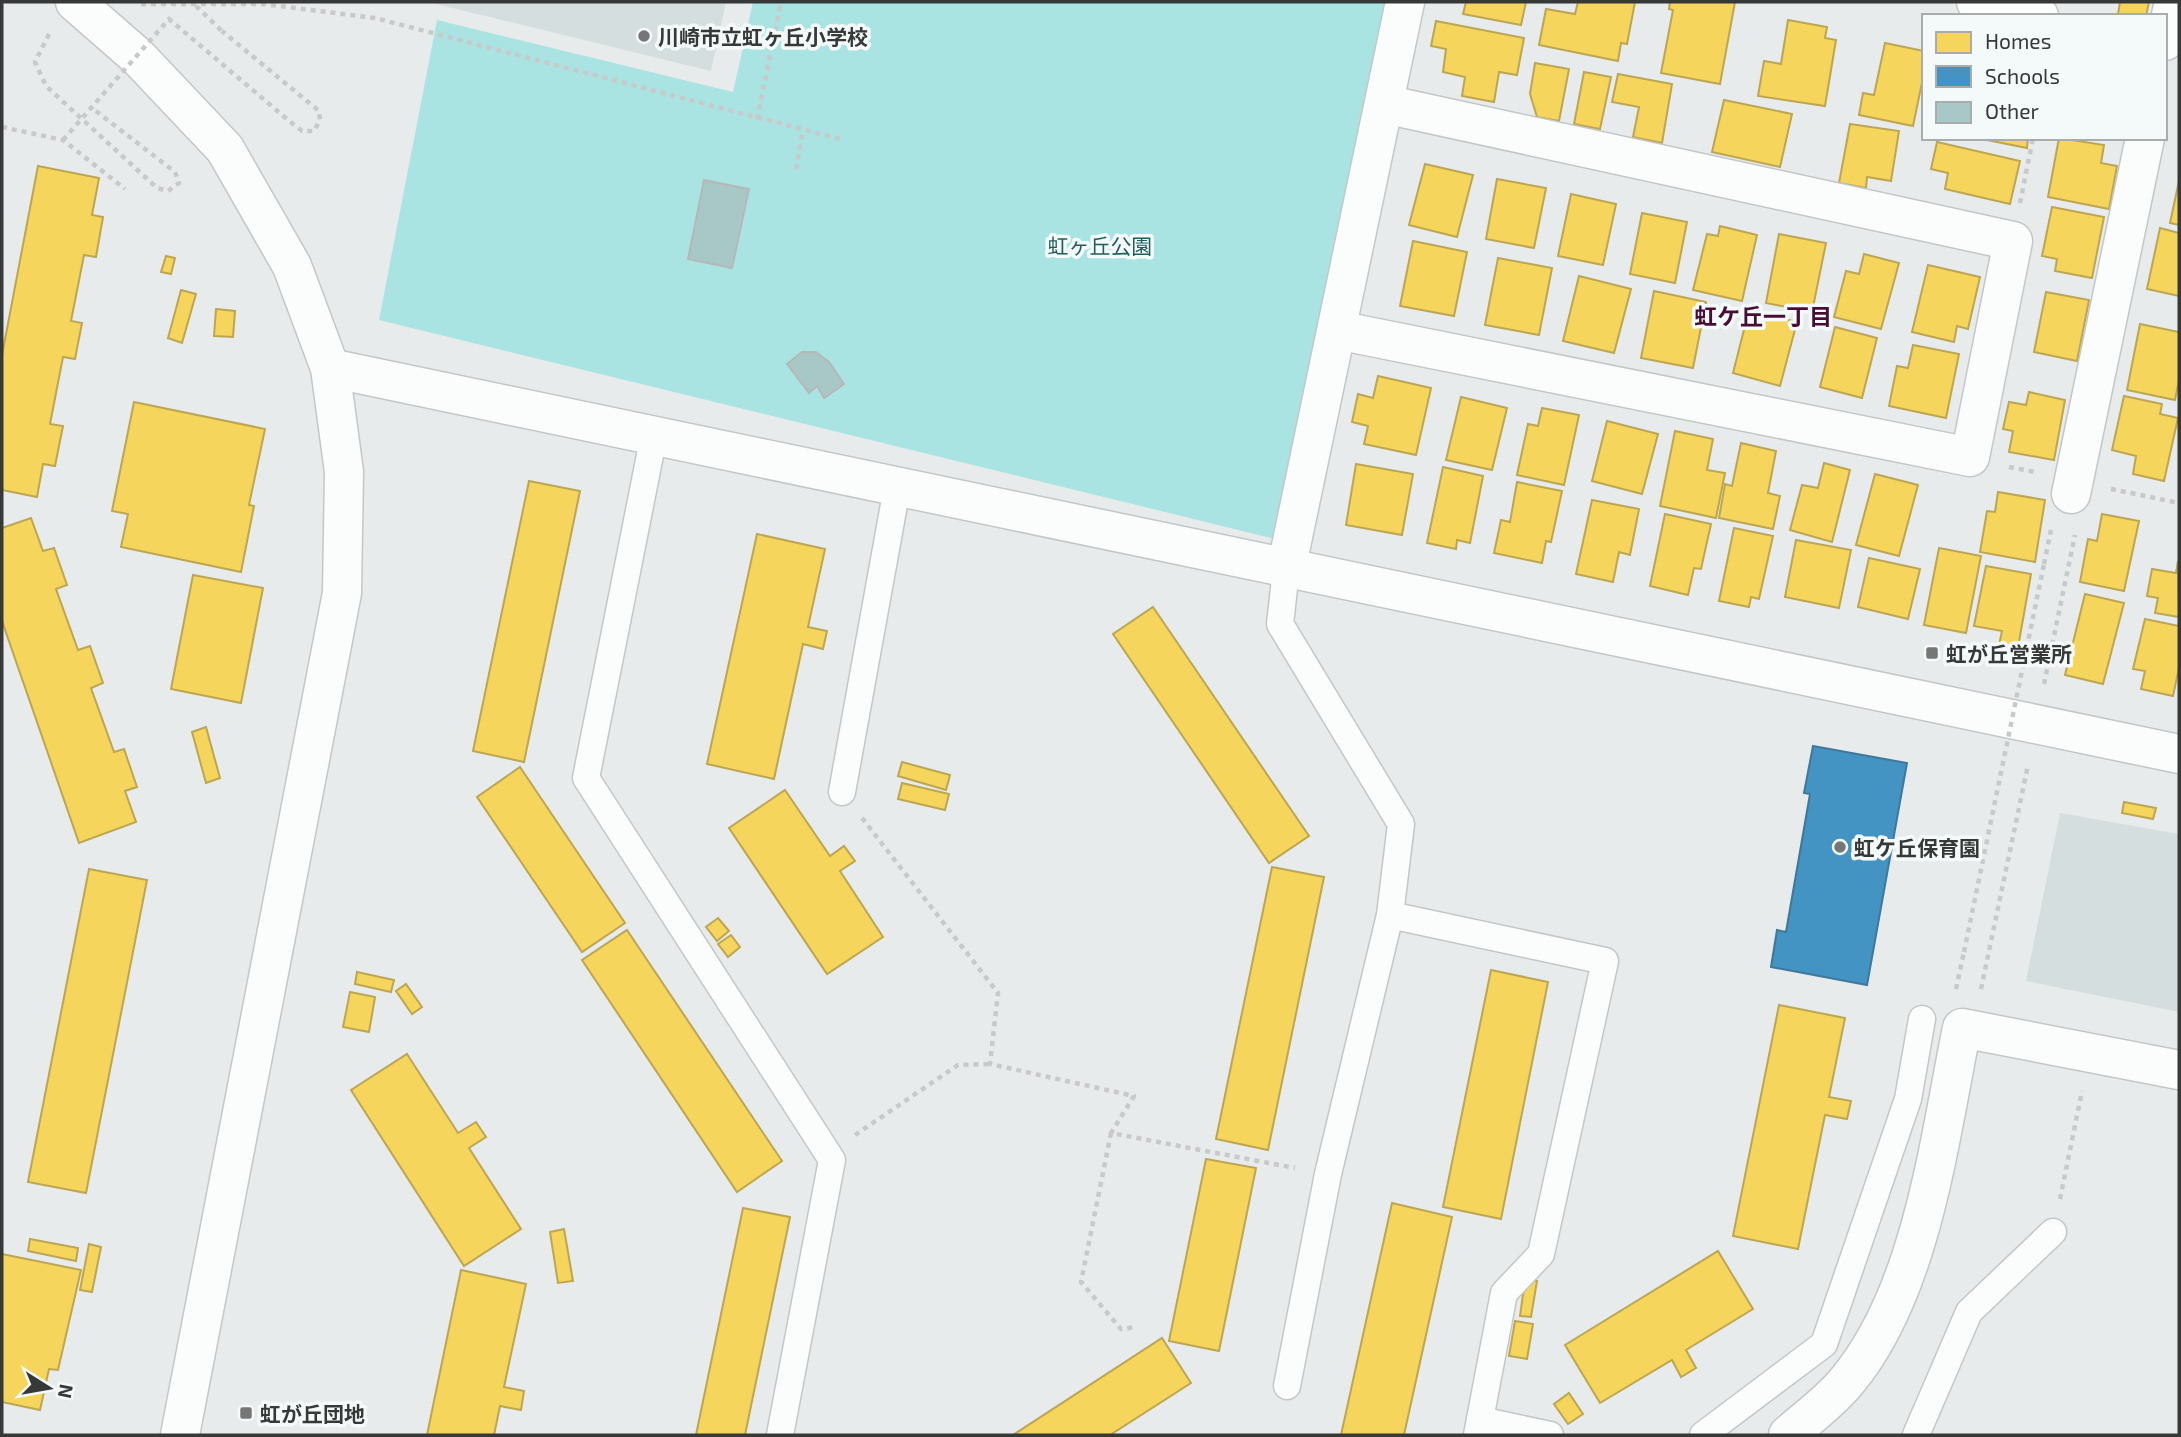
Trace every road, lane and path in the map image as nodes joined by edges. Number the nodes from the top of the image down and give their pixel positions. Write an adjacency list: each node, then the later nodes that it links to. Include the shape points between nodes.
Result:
1 (75, 2): 6 (path); 10 (path, via 50,33 35,62 46,86 157,188 168,191 178,183 175,172); 22 (street, via 138,57 225,149 292,266)
2 (781, 2): 11 (path)
3 (1405, 2): 9 (street)
4 (1976, 2): 7 (street)
5 (2174, 2): 8 (street)
6 (196, 6): 10 (path, bridge, via 319,111 314,131 302,131 169,19); 11 (path, via 264,4 375,18)
7 (2030, 14)
8 (2167, 32)
9 (1384, 104): 20 (street); 21 (street)
10 (92, 108): 14 (path, bridge)
11 (757, 119): 13 (path)
12 (2, 127): 14 (path)
13 (803, 130): 15 (path); 18 (path)
14 (63, 140): 19 (path)
15 (844, 140)
16 (2033, 140): 20 (path)
17 (2145, 140): 25 (street)
18 (796, 169)
19 (125, 189)
20 (2013, 241): 21 (street, via 1970,457)
21 (1336, 330): 27 (street)
22 (330, 368): 23 (street); 45 (street, via 344,472 342,593)
23 (654, 435): 24 (street); 39 (lane, via 586,778)
24 (897, 488): 27 (street); 30 (lane)
25 (2071, 494): 28 (path, via 2078,520)
26 (2044, 564): 32 (path, bridge)
27 (1286, 570): 28 (street); 31 (lane, via 1280,624 1401,824)
28 (2036, 726): 29 (street); 34 (path, via 1980,995)
29 (2179, 754)
30 (842, 792): 36 (path, via 998,993)
31 (1390, 915): 40 (lane); 44 (lane, via 1605,961 1541,1254 1504,1293)
32 (1964, 952)
33 (1922, 1019): 48 (lane, via 1908,1099 1824,1344)
34 (1962, 1028): 35 (street); 49 (street, via 1921,1225 1892,1309 1847,1381)
35 (2089, 1052): 37 (street); 41 (path)
36 (990, 1064): 38 (path, via 1134,1096); 39 (path, via 958,1065 863,1127)
37 (2179, 1070)
38 (1111, 1133): 40 (path); 42 (path, via 1081,1282 1121,1329)
39 (832, 1160): 46 (lane)
40 (1328, 1174): 43 (lane)
41 (2053, 1231): 50 (lane, via 1969,1312)
42 (1136, 1327)
43 (1287, 1386)
44 (1478, 1428): 47 (lane)
45 (180, 1435)
46 (780, 1435)
47 (1550, 1435)
48 (1703, 1435)
49 (1788, 1435)
50 (1916, 1435)

